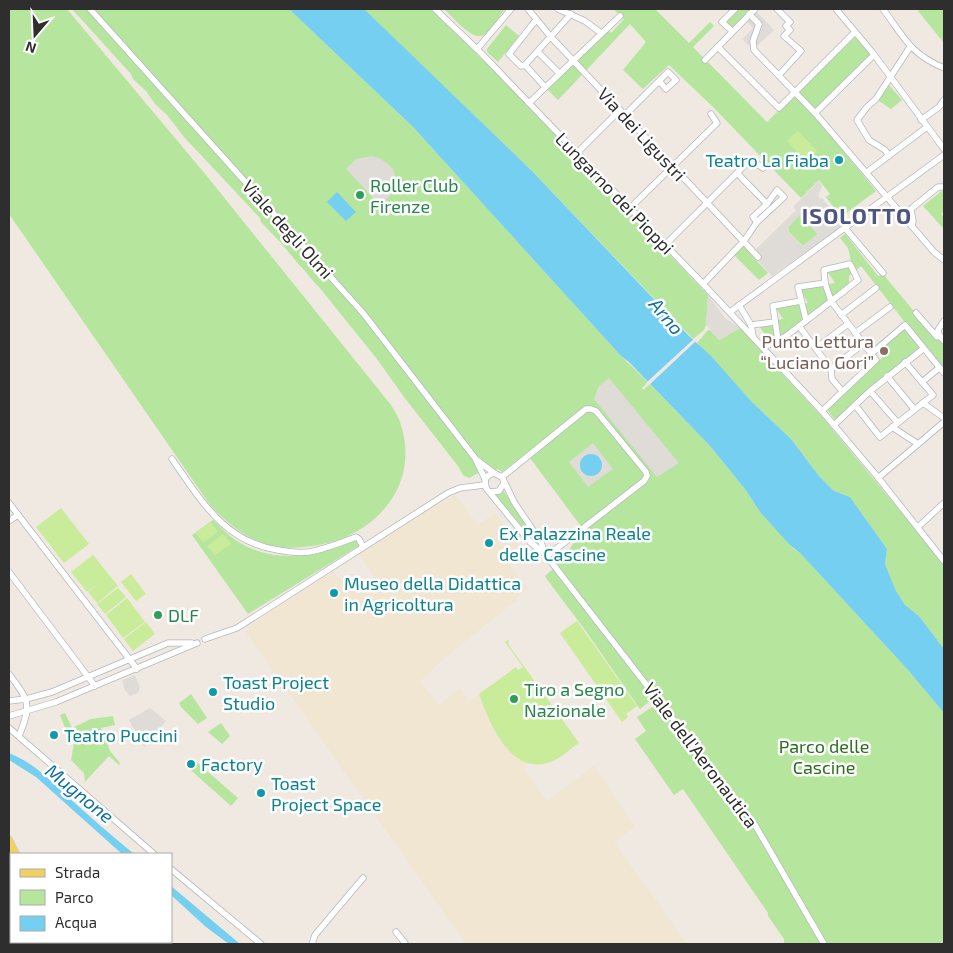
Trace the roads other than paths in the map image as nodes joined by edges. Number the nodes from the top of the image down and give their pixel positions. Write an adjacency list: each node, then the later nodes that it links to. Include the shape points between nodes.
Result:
1 (90, 9): 104 (street, Viale degli Olmi, via 363,313)
2 (435, 9): 21 (street, Lungarno dei Pioppi)
3 (511, 9): 21 (street)
4 (528, 9): 14 (street, Via dei Ligustri)
5 (538, 9): 14 (street)
6 (558, 9): 12 (street)
7 (735, 9): 15 (street, via 722,22)
8 (777, 9): 29 (street, via 790,22 786,26 790,30 784,36 801,51)
9 (836, 9): 16 (street)
10 (883, 9): 20 (street)
11 (752, 11): 15 (street); 29 (street, via 759,24 752,41 754,50)
12 (571, 14): 17 (street); 18 (street)
13 (620, 16): 17 (street)
14 (535, 18): 18 (street, Via dei Ligustri); 26 (street, via 509,54 521,66)
15 (732, 31): 19 (street)
16 (855, 32): 23 (street); 33 (street)
17 (601, 33): 24 (street)
18 (551, 37): 22 (street); 24 (street, Via dei Ligustri)
19 (718, 47): 25 (street); 33 (street, via 779,108)
20 (910, 47): 27 (street); 30 (street)
21 (478, 49): 35 (street, Lungarno dei Pioppi)
22 (538, 52): 26 (street); 28 (street)
23 (874, 55): 30 (street); 37 (street)
24 (573, 59): 28 (street); 36 (street, Via dei Ligustri)
25 (705, 60)
26 (525, 65): 32 (street)
27 (944, 68)
28 (559, 73): 32 (street)
29 (779, 75): 33 (street)
30 (890, 77): 39 (street); 44 (street, via 857,120 869,140)
31 (659, 81): 36 (street)
32 (545, 86): 35 (street)
33 (795, 92): 37 (street)
34 (944, 100): 39 (street)
35 (529, 102): 42 (street, Lungarno dei Pioppi)
36 (622, 112): 42 (street); 45 (street, Via dei Ligustri)
37 (815, 113): 47 (street)
38 (711, 114): 45 (street, via 717,124)
39 (921, 120): 40 (street)
40 (927, 127): 41 (street); 44 (street)
41 (944, 149)
42 (577, 153): 53 (street, Lungarno dei Pioppi)
43 (944, 155): 50 (street)
44 (889, 156): 47 (street)
45 (672, 166): 51 (street, Via dei Ligustri); 53 (street)
46 (763, 168): 48 (street, via 749,161)
47 (867, 172): 50 (street)
48 (737, 173): 51 (street); 52 (street)
49 (944, 187): 55 (street, via 938,186 912,208)
50 (888, 197): 55 (street); 56 (street)
51 (706, 204): 57 (street, Via dei Ligustri); 58 (street)
52 (767, 204): 54 (street, via 753,217); 54 (street, via 777,190 784,197)
53 (630, 208): 58 (street, Lungarno dei Pioppi)
54 (757, 222): 57 (street)
55 (912, 226): 60 (street)
56 (845, 228): 61 (street); 67 (street)
57 (744, 242): 59 (street, Via dei Ligustri); 63 (street)
58 (665, 245): 63 (street, Lungarno dei Pioppi)
59 (758, 257)
60 (944, 260)
61 (883, 273)
62 (826, 283): 65 (street, via 798,287); 66 (street); 66 (street, via 824,270 850,264 858,280)
63 (703, 284): 69 (street, Lungarno dei Pioppi)
64 (876, 288): 71 (street)
65 (801, 301): 72 (street); 73 (street, via 773,306)
66 (831, 301): 71 (street); 72 (street)
67 (739, 305): 69 (street); 76 (street)
68 (890, 307): 78 (street)
69 (730, 312): 79 (street, Lungarno dei Pioppi)
70 (916, 313): 80 (street, via 937,337)
71 (841, 315): 75 (street)
72 (806, 320): 77 (street)
73 (775, 322): 76 (street); 81 (street)
74 (944, 322): 80 (street, via 938,330)
75 (848, 324): 78 (street); 84 (street)
76 (751, 326): 79 (street)
77 (799, 326): 81 (street); 84 (street)
78 (855, 333): 82 (street)
79 (753, 336): 83 (street, Lungarno dei Pioppi)
80 (942, 338)
81 (778, 341): 83 (street)
82 (864, 344): 86 (street); 89 (street)
83 (763, 347): 98 (street, Lungarno dei Pioppi)
84 (816, 348): 89 (street)
85 (923, 349): 86 (street, via 905,325); 87 (street); 88 (street)
86 (871, 354): 93 (street, via 876,360)
87 (905, 362): 91 (street); 92 (street)
88 (939, 368): 90 (street); 92 (street)
89 (831, 369): 93 (street, via 832,379)
90 (944, 373)
91 (887, 376): 94 (street); 97 (street)
92 (922, 382): 95 (street, via 933,395)
93 (842, 391): 98 (street)
94 (870, 391): 96 (street); 102 (street)
95 (922, 403): 97 (street); 99 (street)
96 (855, 405): 101 (street); 102 (street, via 880,436)
97 (914, 409): 102 (street)
98 (822, 411): 101 (street, Lungarno dei Pioppi)
99 (944, 418)
100 (944, 422): 103 (street)
101 (834, 425): 107 (street, Lungarno dei Pioppi)
102 (894, 425): 103 (street)
103 (918, 444): 107 (street)
104 (475, 458): 106 (street, Viale degli Olmi); 109 (street, Viale degli Olmi)
105 (172, 459): 116 (street, via 205,506 241,539 288,552 332,547 356,537)
106 (494, 473): 108 (street); 109 (street)
107 (878, 478): 115 (street, Lungarno dei Pioppi)
108 (503, 480): 110 (street, via 499,491); 118 (street); 118 (street, via 586,409 596,411 644,468 646,479)
109 (485, 482): 110 (street); 116 (street, via 457,489)
110 (490, 492): 118 (street, via 530,542)
111 (9, 503): 113 (street)
112 (944, 503): 115 (street)
113 (18, 514): 114 (street); 123 (street)
114 (9, 521)
115 (918, 527): 117 (street, Lungarno dei Pioppi)
116 (363, 547): 122 (street, via 246,623)
117 (938, 553): 119 (street); 120 (street, Lungarno dei Pioppi)
118 (546, 555): 143 (street, Viale dell'Aeronautica, via 755,825)
119 (944, 556)
120 (944, 560)
121 (9, 572): 126 (street)
122 (205, 639)
123 (130, 659): 124 (street); 124 (street, via 170,642 197,643); 126 (street)
124 (137, 669): 127 (street)
125 (9, 674): 128 (street)
126 (89, 677): 127 (street); 128 (street)
127 (95, 686): 130 (street)
128 (26, 699): 129 (street); 130 (street)
129 (9, 701)
130 (27, 711): 131 (street); 133 (street)
131 (9, 716)
132 (9, 728): 133 (street)
133 (19, 736): 136 (street)
134 (9, 840): 135 (main road)
135 (16, 853)
136 (153, 853)
137 (172, 870): 140 (street)
138 (363, 878): 141 (street, via 315,935)
139 (396, 932): 142 (street)
140 (261, 944)
141 (312, 944)
142 (404, 944)
143 (824, 944)

